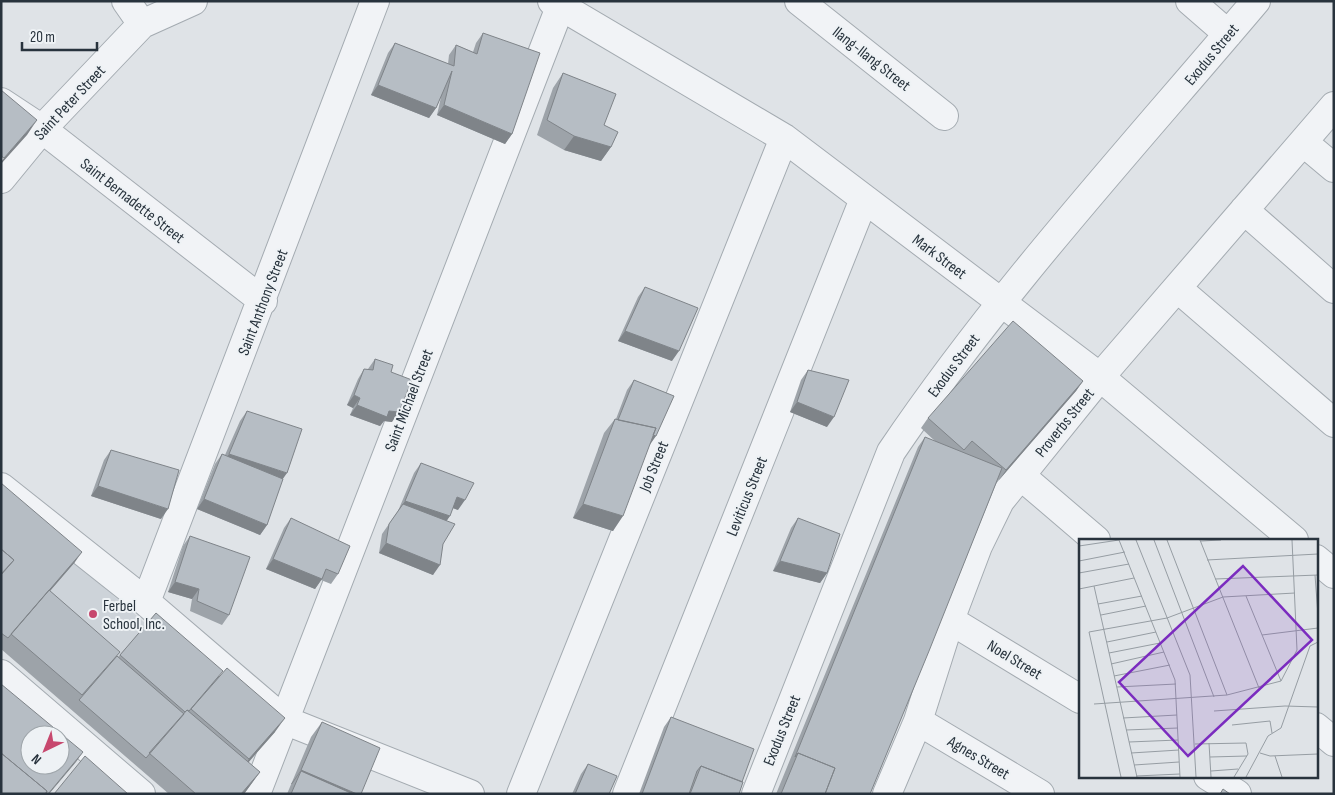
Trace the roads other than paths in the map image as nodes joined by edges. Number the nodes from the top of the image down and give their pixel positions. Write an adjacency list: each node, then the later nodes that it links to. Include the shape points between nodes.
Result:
1 (126, 1): 8 (street)
2 (193, 1): 8 (street, Saint Peter Street)
3 (376, 1): 22 (street, Saint Anthony Street)
4 (799, 1): 12 (street, Ilang-Ilang Street)
5 (1190, 1): 9 (street)
6 (1256, 1): 9 (street, Exodus Street)
7 (556, 4): 14 (street, Mark Street); 36 (street, Saint Michael Street)
8 (142, 24): 13 (street, Saint Peter Street)
9 (1228, 34): 23 (street, Exodus Street)
10 (1, 102): 13 (street, Saint Bernadette Street)
11 (1334, 106): 15 (street, Proverbs Street)
12 (944, 116)
13 (42, 130): 17 (street, Saint Peter Street); 22 (street, Saint Bernadette Street)
14 (784, 138): 18 (street, Mark Street); 44 (street, Job Street)
15 (1303, 142): 16 (street); 19 (street, Proverbs Street)
16 (1334, 168)
17 (1, 179)
18 (864, 199): 23 (street, Mark Street); 45 (street, Leviticus Street)
19 (1244, 210): 20 (street, Proverbs Street); 21 (street)
20 (1177, 288): 24 (street, Proverbs Street); 25 (street)
21 (1334, 289)
22 (263, 301): 32 (street, Saint Anthony Street)
23 (1001, 302): 24 (street, Mark Street); 46 (street, Exodus Street, via 923,404 891,452)
24 (1100, 377): 26 (street, Proverbs Street); 29 (street, Mark Street)
25 (1334, 423)
26 (1020, 476): 28 (street); 33 (street, Proverbs Street, via 1000,501 978,546)
27 (1, 487): 32 (street)
28 (1095, 539)
29 (1293, 539)
30 (1318, 561): 31 (street)
31 (1334, 574)
32 (146, 602): 36 (street)
33 (950, 620): 35 (street, Noel Street); 37 (street, Proverbs Street)
34 (1, 674): 41 (street)
35 (1079, 698)
36 (284, 720): 42 (street, Saint Michael Street); 43 (street)
37 (918, 721): 47 (street, Proverbs Street); 48 (street, Agnes Street)
38 (1318, 729): 39 (street)
39 (1334, 742)
40 (1211, 778): 49 (street)
41 (141, 794)
42 (256, 794)
43 (470, 794)
44 (522, 794)
45 (627, 794)
46 (756, 794)
47 (887, 794)
48 (1040, 794)
49 (1237, 794)

